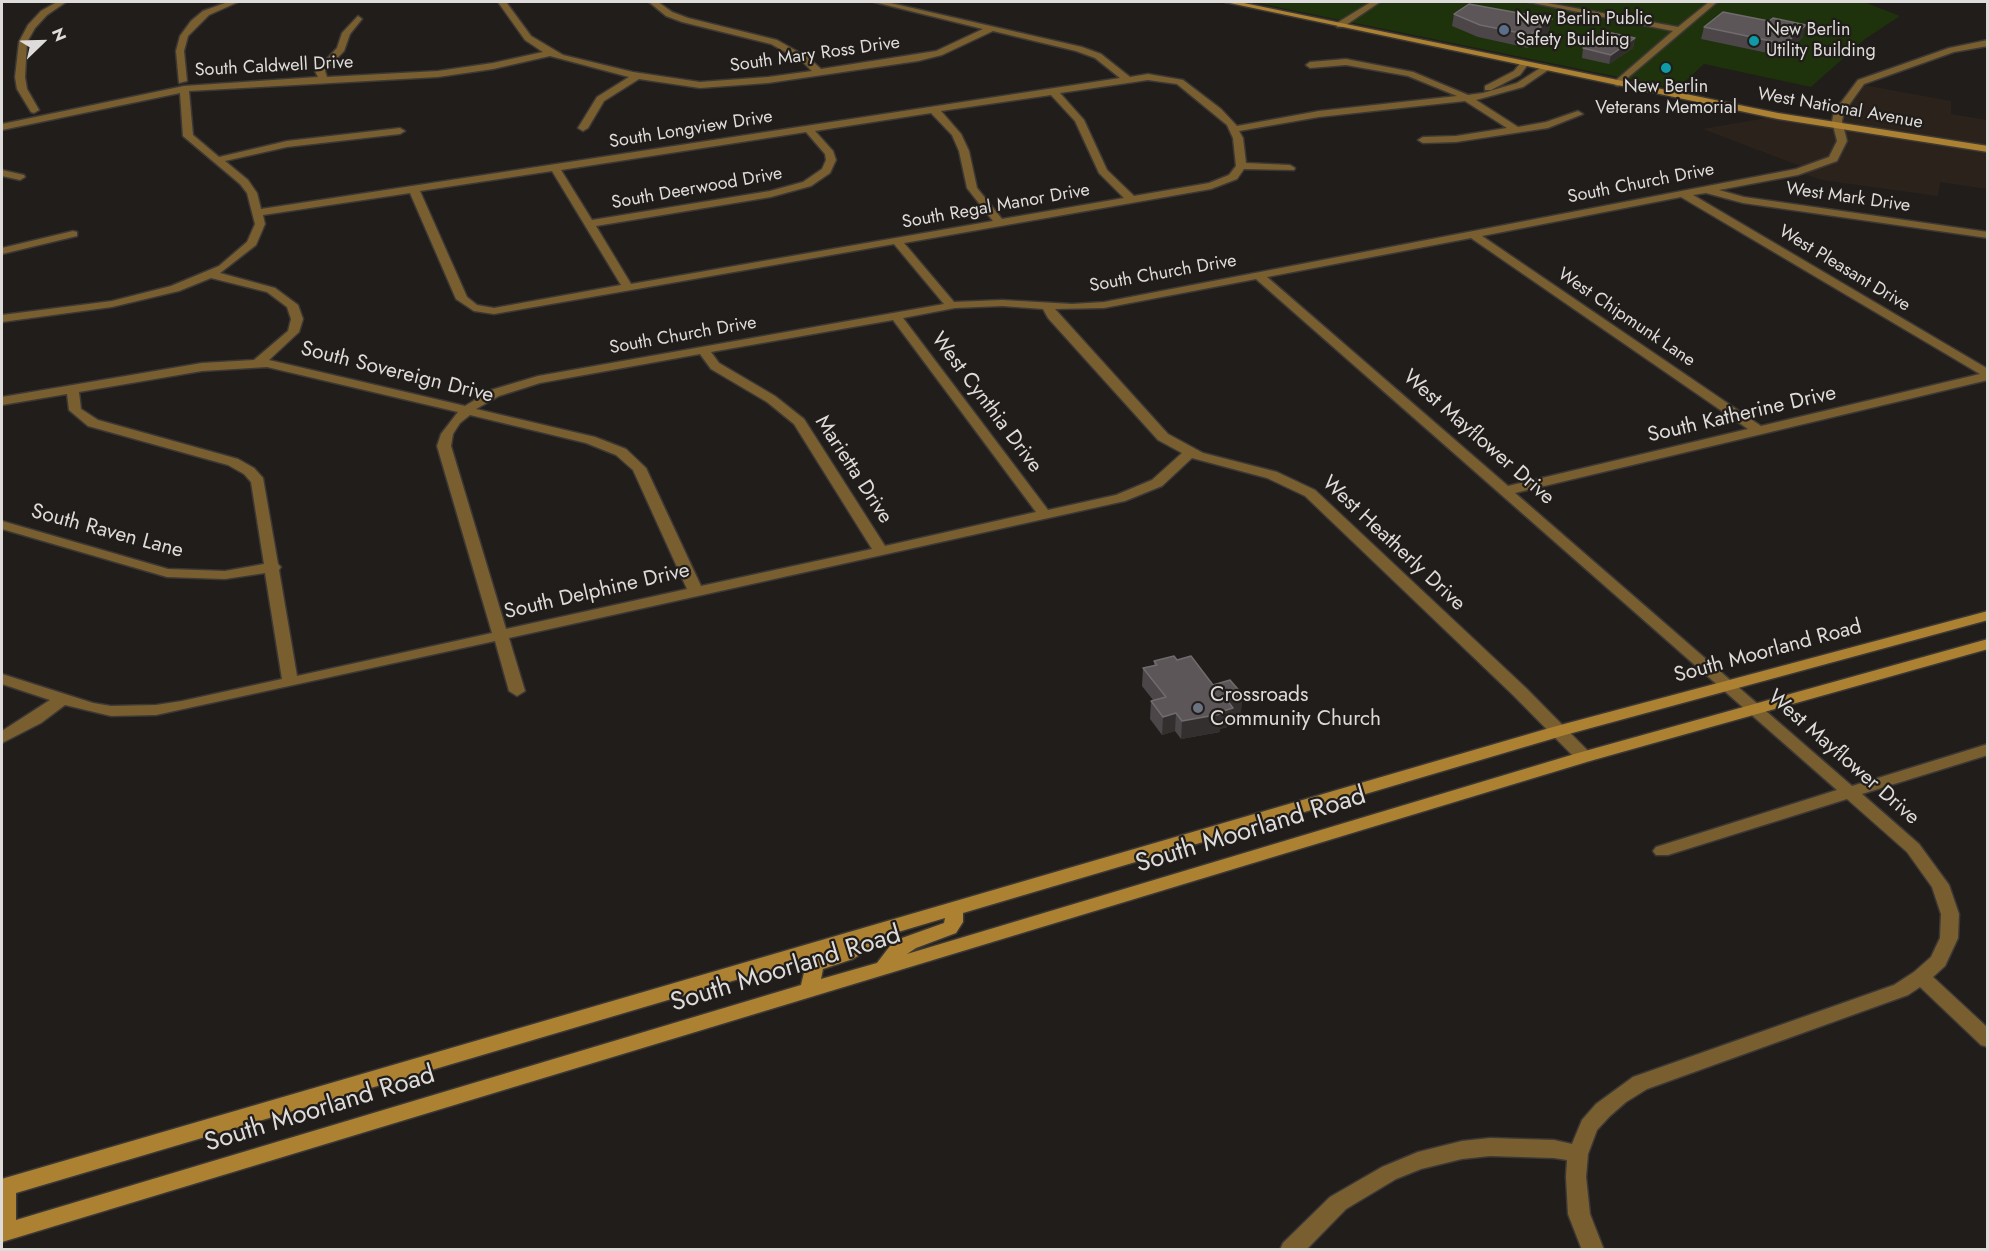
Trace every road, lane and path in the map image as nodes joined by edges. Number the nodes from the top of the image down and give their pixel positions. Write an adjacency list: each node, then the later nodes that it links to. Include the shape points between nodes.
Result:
1 (62, 2): 27 (street, via 44,13 23,42 20,76)
2 (234, 2): 24 (street, via 206,13 184,36 180,51)
3 (502, 2): 15 (street, via 528,38)
4 (653, 2): 19 (street, via 685,20 774,42)
5 (878, 2): 12 (street)
6 (1229, 2): 11 (main road, West National Avenue)
7 (1376, 2): 11 (street)
8 (1532, 2): 13 (street)
9 (1713, 2): 13 (street)
10 (358, 19): 20 (street)
11 (1340, 25): 16 (main road, West National Avenue)
12 (993, 28): 19 (street, South Mary Ross Drive, via 939,53); 22 (street, via 1092,53)
13 (1680, 30): 23 (street)
14 (1988, 43): 33 (street, South Church Drive, via 1943,53 1861,82 1839,112)
15 (551, 53): 20 (street, South Caldwell Drive, via 467,70 410,76); 21 (street, South Mary Ross Drive)
16 (1525, 63): 18 (main road, West National Avenue); 26 (street, via 1505,80)
17 (1310, 65): 26 (street, via 1346,62 1383,68 1427,80)
18 (1545, 68): 23 (main road, West National Avenue); 26 (street, via 1530,81 1504,92)
19 (819, 72): 21 (street, South Mary Ross Drive, via 700,85)
20 (322, 75): 24 (street, South Caldwell Drive)
21 (637, 76): 32 (street, via 600,99)
22 (1128, 80): 25 (street, South Longview Drive); 35 (street, South Longview Drive, via 1158,77 1180,82 1208,101)
23 (1618, 83): 33 (main road, West National Avenue)
24 (183, 85): 27 (street, South Caldwell Drive); 31 (street, South Caldwell Drive); 40 (street, via 188,136)
25 (1053, 91): 28 (street, South Longview Drive); 49 (street, via 1079,120 1103,171)
26 (1466, 97): 35 (street, via 1319,114); 36 (street)
27 (34, 110): 30 (street, South Caldwell Drive)
28 (934, 110): 34 (street, South Longview Drive); 51 (street, via 956,134 972,188)
29 (1578, 114): 36 (street, via 1558,123)
30 (2, 117)
31 (2, 127)
32 (583, 128)
33 (1840, 128): 39 (main road, West National Avenue); 47 (street, South Church Drive, via 1842,141 1828,163)
34 (808, 129): 42 (street, South Longview Drive); 52 (street, South Deerwood Drive, via 830,153 831,160 826,171 807,184 771,194)
35 (1234, 129): 41 (street)
36 (1516, 130): 38 (street)
37 (400, 131): 40 (street, via 287,144)
38 (1424, 140)
39 (1988, 149)
40 (217, 160): 50 (street, via 252,192)
41 (1241, 166): 43 (street); 49 (street, South Regal Manor Drive, via 1222,183)
42 (555, 168): 46 (street, South Longview Drive); 52 (street)
43 (1290, 168)
44 (2, 173): 45 (street)
45 (20, 177)
46 (414, 189): 50 (street, South Longview Drive); 60 (street, South Regal Manor Drive, via 466,304 503,310)
47 (1706, 190): 48 (street, South Church Drive); 55 (street, West Mark Drive, via 1743,200)
48 (1683, 194): 54 (street, South Church Drive); 67 (street, West Pleasant Drive)
49 (1132, 200): 51 (street, South Regal Manor Drive)
50 (259, 213): 58 (street, via 259,231 252,243 238,258)
51 (1000, 223): 56 (street, South Regal Manor Drive)
52 (589, 224): 60 (street)
53 (73, 234): 57 (street)
54 (1472, 234): 59 (street, South Church Drive); 71 (street, West Chipmunk Lane)
55 (1988, 235)
56 (897, 241): 60 (street, South Regal Manor Drive); 61 (street, West Cynthia Drive)
57 (2, 251)
58 (210, 274): 64 (street, via 132,301); 66 (street, via 271,290 292,304 297,319 293,332)
59 (1258, 275): 62 (street, South Church Drive, via 1104,305); 73 (street, West Mayflower Drive)
60 (628, 288)
61 (951, 306): 62 (street, South Church Drive); 63 (street, South Church Drive)
62 (1047, 306): 72 (street, West Heatherly Drive, via 1155,430)
63 (895, 315): 65 (street, South Church Drive); 74 (street, West Cynthia Drive)
64 (2, 319)
65 (703, 350): 70 (street, South Church Drive, via 529,382 495,393); 76 (street, Marietta Drive, via 715,366 771,399 799,422)
66 (259, 362): 68 (street, South Sovereign Drive, via 202,367); 70 (street, South Sovereign Drive)
67 (1988, 375): 71 (street, South Katherine Drive)
68 (73, 389): 69 (street, South Sovereign Drive); 77 (street, via 75,410 93,423 222,459 249,471 262,491)
69 (2, 401)
70 (467, 410): 78 (street, South Sovereign Drive, via 600,443 634,462); 80 (street, South Church Drive, via 449,429 444,446)
71 (1759, 431): 73 (street, South Katherine Drive)
72 (1190, 453): 74 (street, South Delphine Drive, via 1167,476 1140,491); 88 (street, West Heatherly Drive, via 1272,475 1310,493)
73 (1505, 491): 84 (street, West Mayflower Drive)
74 (1045, 514): 76 (street, South Delphine Drive)
75 (2, 525): 77 (street, South Raven Lane, via 166,573 225,575)
76 (881, 551): 78 (street, South Delphine Drive)
77 (274, 567): 83 (street)
78 (696, 592): 80 (street, South Delphine Drive)
79 (1988, 615): 84 (main road, South Moorland Road)
80 (500, 636): 83 (street, South Delphine Drive); 85 (street, South Church Drive)
81 (1988, 644): 87 (main road, South Moorland Road)
82 (2, 679): 86 (street, South Delphine Drive)
83 (290, 682): 86 (street, South Delphine Drive, via 156,710 111,711)
84 (1724, 685): 87 (street, West Mayflower Drive); 88 (main road, South Moorland Road)
85 (517, 691)
86 (63, 699): 89 (street)
87 (1754, 711): 91 (main road, South Moorland Road); 92 (street, West Mayflower Drive)
88 (1559, 731): 91 (street); 94 (main road, South Moorland Road)
89 (2, 738)
90 (1988, 749): 92 (street)
91 (1584, 757): 96 (main road, South Moorland Road)
92 (1850, 792): 93 (street); 97 (street, West Mayflower Drive, via 1913,848 1943,893 1950,914 1949,938 1938,961)
93 (1662, 851)
94 (954, 909): 95 (main road, South Moorland Road); 96 (main road, via 950,928 909,943)
95 (888, 928): 98 (main road, via 846,954 814,965); 101 (main road, South Moorland Road)
96 (884, 968): 98 (main road, South Moorland Road)
97 (1921, 977): 99 (street); 100 (street, West Mayflower Drive, via 1901,990 1640,1083 1619,1096 1589,1126)
98 (810, 990): 102 (main road, South Moorland Road)
99 (1988, 1040)
100 (1578, 1154): 103 (street, via 1554,1149 1490,1147 1418,1161 1338,1203); 104 (street, West Mayflower Drive, via 1579,1214)
101 (3, 1187): 102 (main road)
102 (3, 1232)
103 (1291, 1250)
104 (1593, 1250)

